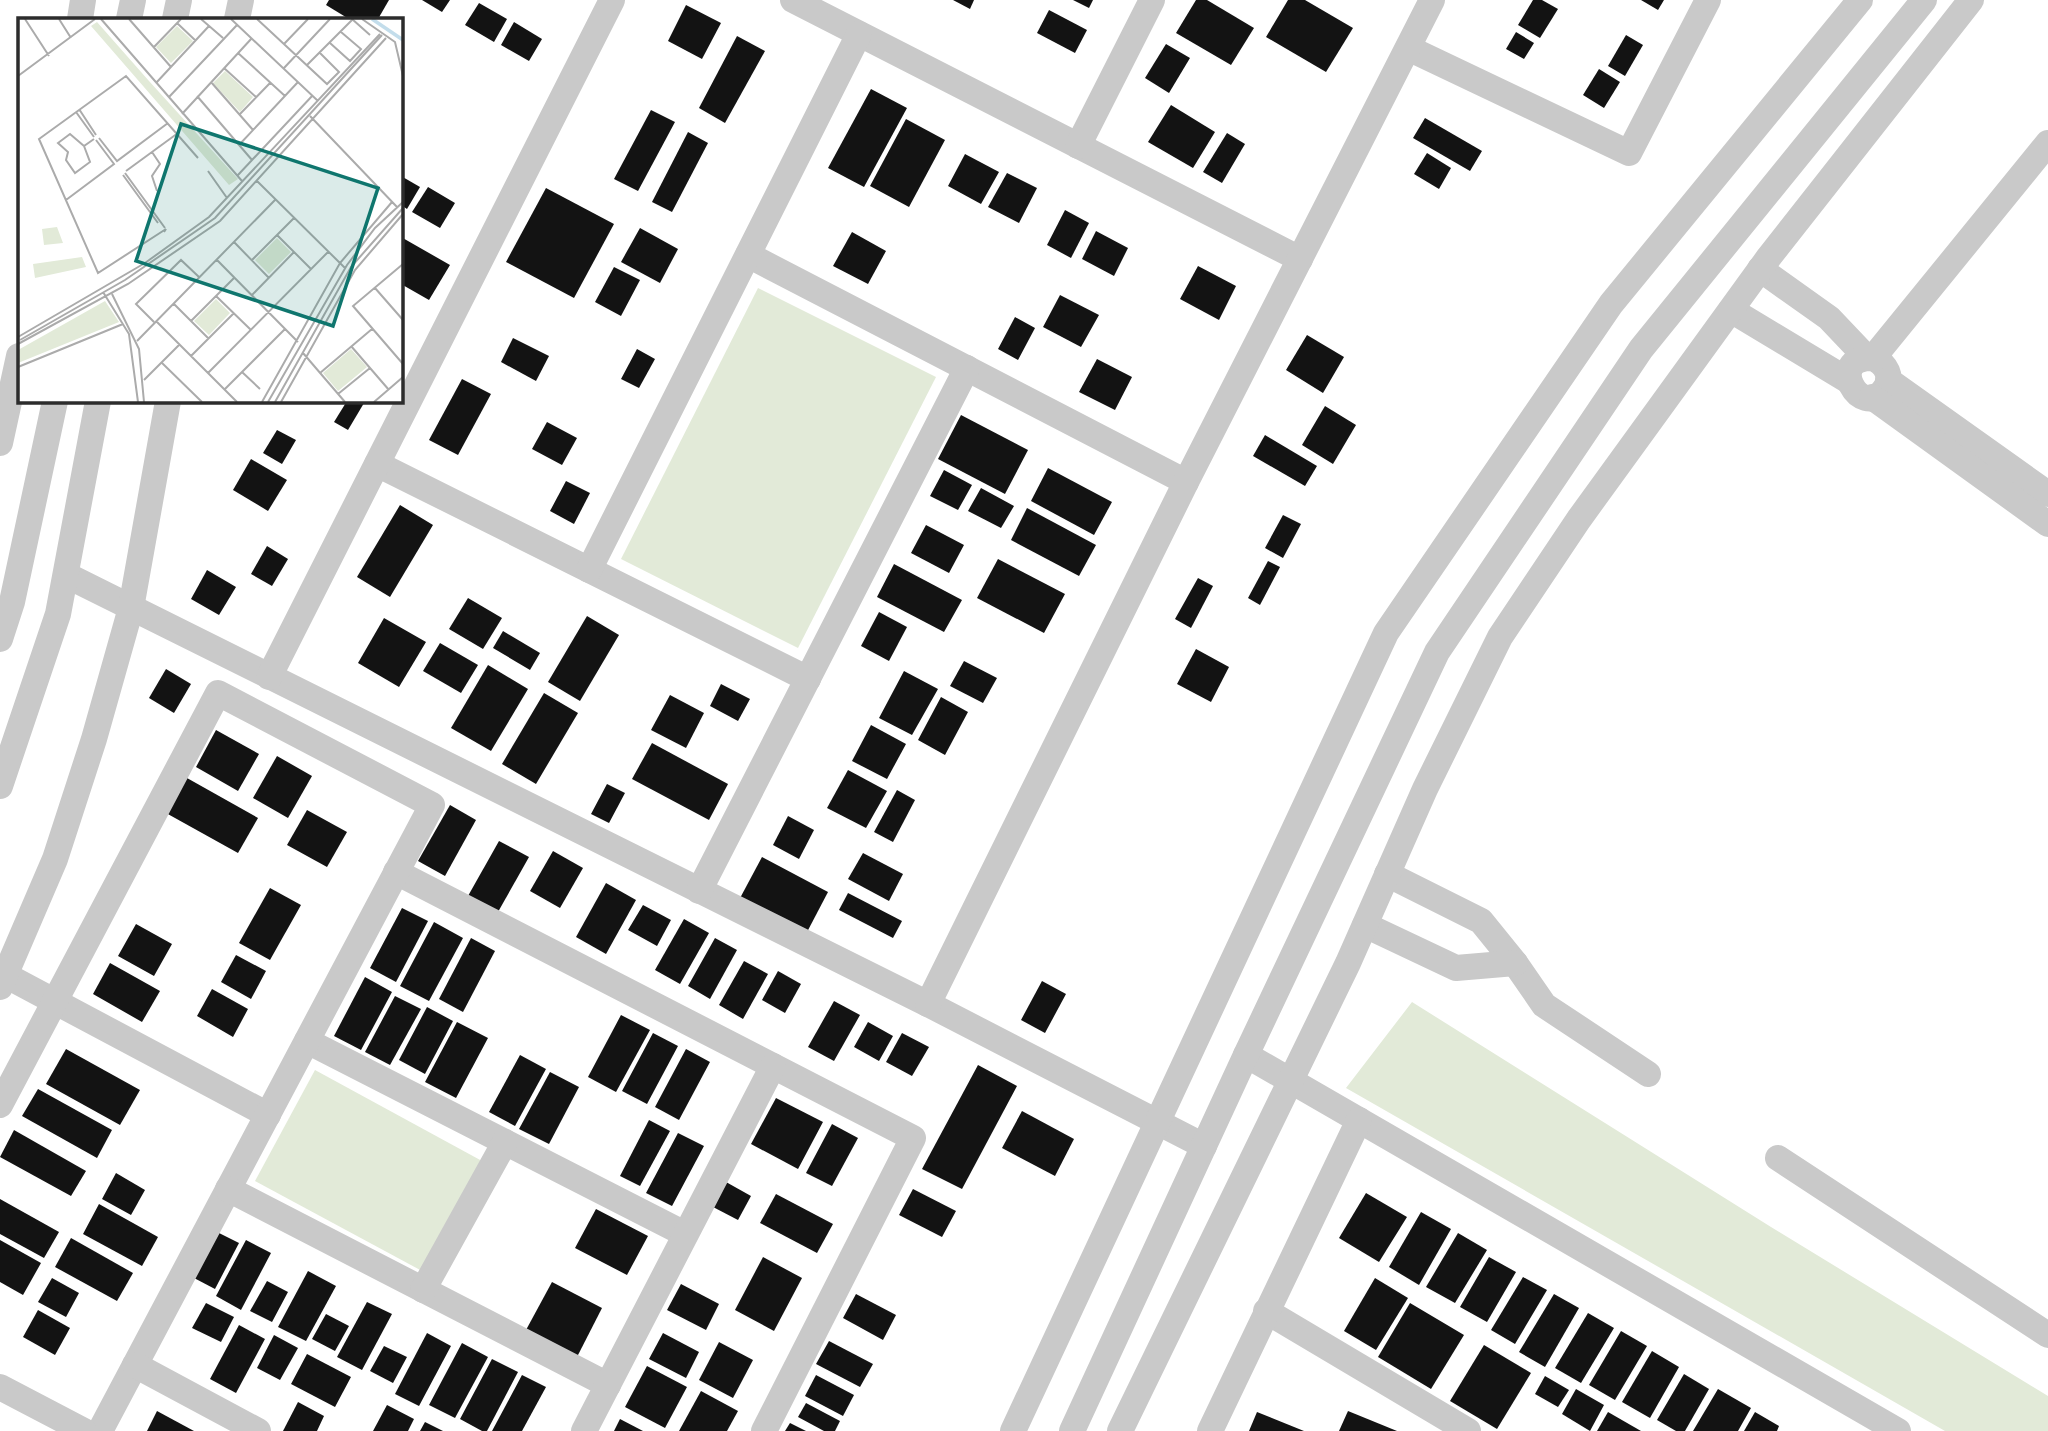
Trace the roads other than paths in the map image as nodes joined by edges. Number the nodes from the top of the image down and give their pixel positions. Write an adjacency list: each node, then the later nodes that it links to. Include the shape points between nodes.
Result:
1 (83, 0): 13 (street)
2 (133, 0): 14 (street)
3 (179, 0): 15 (street)
4 (241, 0): 16 (street)
5 (612, 0): 34 (street)
6 (793, 0): 17 (street)
7 (1152, 0): 19 (street)
8 (1432, 0): 18 (street)
9 (1708, 0): 18 (street, via 1629,153)
10 (1860, 0): 61 (street, via 1611,304 1386,633)
11 (1924, 0): 54 (street, via 1641,349 1437,652)
12 (1971, 0): 23 (street)
13 (80, 18)
14 (129, 18)
15 (175, 18)
16 (237, 18)
17 (859, 34): 19 (street); 21 (street)
18 (1408, 48): 22 (street)
19 (1078, 146): 22 (street)
20 (2043, 159): 25 (street)
21 (748, 255): 27 (street); 38 (street)
22 (1300, 260): 35 (street)
23 (1760, 269): 24 (street); 25 (street, via 1829,318)
24 (1731, 310): 28 (street); 46 (street, via 1579,519 1500,637)
25 (1870, 358): 28 (street, via 1855,363); 29 (street, via 1888,371)
26 (18, 361): 33 (street)
27 (967, 369): 35 (street); 43 (street)
28 (1849, 381): 29 (street, via 1855,392)
29 (1880, 388): 36 (street); 37 (street)
30 (55, 402): 41 (street)
31 (99, 402): 39 (street)
32 (168, 402): 40 (street)
33 (0, 443)
34 (377, 464): 38 (street); 42 (street)
35 (1186, 482): 52 (street)
36 (2048, 494)
37 (2048, 524)
38 (589, 570): 43 (street)
39 (65, 575): 40 (street); 44 (street, via 58,614)
40 (131, 608): 42 (street); 50 (street, via 55,859)
41 (0, 639)
42 (269, 677): 47 (street)
43 (808, 680): 47 (street)
44 (0, 786)
45 (396, 872): 51 (street, via 432,805 218,693); 53 (street); 55 (street)
46 (1387, 874): 48 (street); 49 (street, via 1481,921)
47 (699, 891): 52 (street)
48 (1364, 925): 49 (street, via 1457,968); 57 (street)
49 (1515, 963): 56 (street, via 1544,1005)
50 (3, 981): 51 (street)
51 (54, 1002): 58 (street); 59 (street)
52 (928, 1004): 61 (street)
53 (307, 1041): 59 (street); 62 (street)
54 (1246, 1055): 57 (street); 63 (street)
55 (773, 1066): 66 (street); 78 (street, via 913,1138)
56 (1648, 1074)
57 (1290, 1080): 60 (street); 81 (street)
58 (0, 1105)
59 (268, 1115): 65 (street)
60 (1359, 1120): 68 (street); 84 (street)
61 (1157, 1122): 63 (street); 79 (street)
62 (505, 1142): 66 (street); 67 (street)
63 (1204, 1146): 80 (street)
64 (1778, 1158): 69 (street)
65 (228, 1189): 67 (street); 70 (street)
66 (685, 1234): 71 (street)
67 (423, 1290): 71 (street)
68 (1266, 1311): 73 (street); 82 (street)
69 (2046, 1330)
70 (135, 1365): 75 (street); 76 (street)
71 (608, 1385): 77 (street)
72 (0, 1387): 74 (street)
73 (1429, 1420): 83 (street)
74 (84, 1431)
75 (100, 1431)
76 (258, 1431)
77 (584, 1431)
78 (764, 1431)
79 (1013, 1431)
80 (1072, 1431)
81 (1120, 1431)
82 (1210, 1431)
83 (1468, 1431)
84 (1898, 1431)

